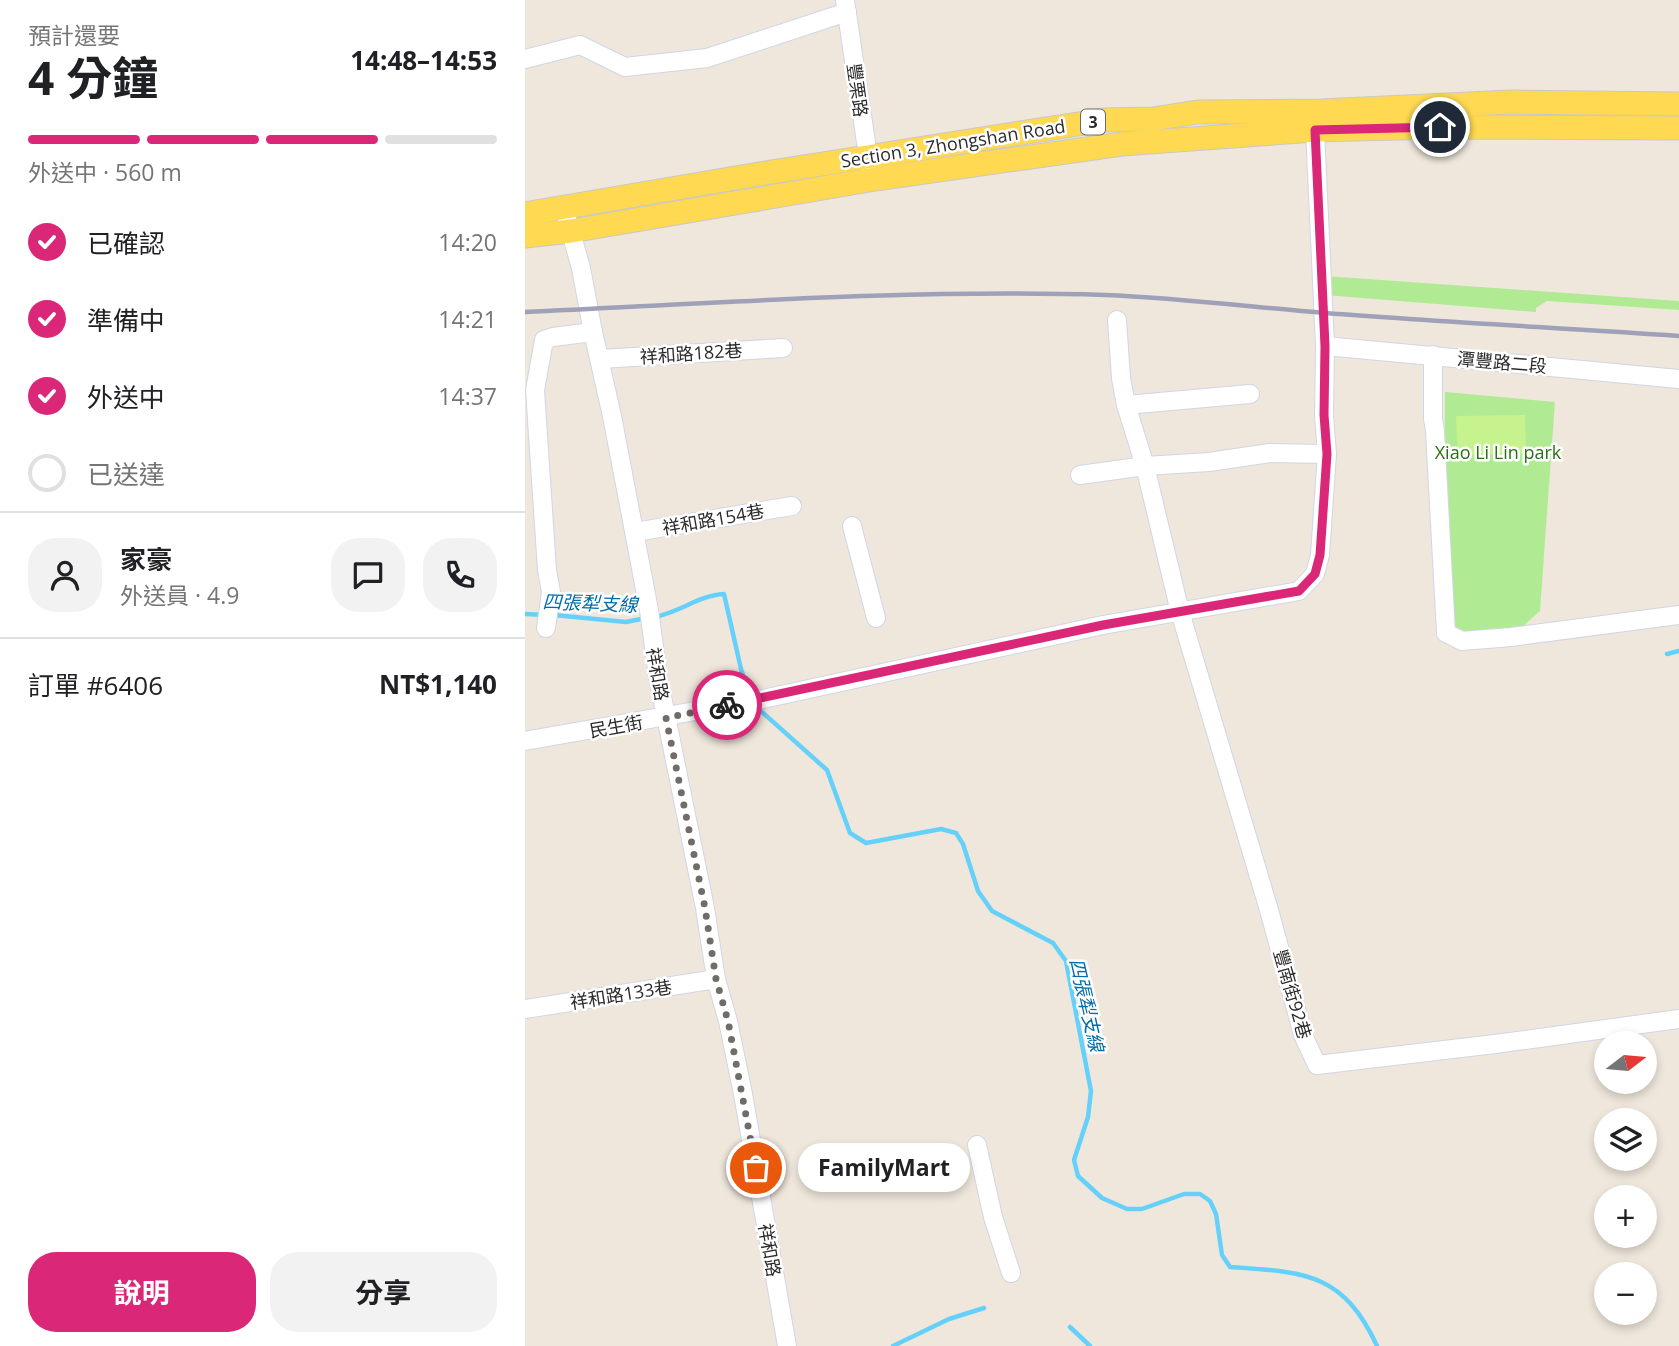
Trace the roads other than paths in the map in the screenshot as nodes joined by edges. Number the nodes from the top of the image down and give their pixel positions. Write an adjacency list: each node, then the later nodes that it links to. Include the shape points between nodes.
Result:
1 (846, 6): 2 (street, via 708,58 625,67 580,45); 6 (street, 豐栗路)
2 (525, 59)
3 (1679, 104): 4 (main road, Section 3, Zhongshan Road / 3, via 1511,102)
4 (1318, 120): 5 (main road, Section 3, Zhongshan Road / 3, via 1440,127); 6 (main road, Section 3, Zhongshan Road / 3, via 1198,111 1153,119 1104,120); 7 (main road, Section 3, Zhongshan Road / 3); 14 (street, 民生街)
5 (1679, 128)
6 (868, 156): 7 (street, 豐栗路); 8 (main road, Section 3, Zhongshan Road / 3)
7 (876, 179): 10 (main road, Section 3, Zhongshan Road / 3)
8 (564, 208): 9 (main road, Section 3, Zhongshan Road / 3); 10 (street, 祥和路)
9 (525, 214)
10 (571, 231): 11 (main road, Section 3, Zhongshan Road / 3); 13 (street, 祥和路)
11 (525, 236)
12 (1117, 320): 20 (street)
13 (593, 332): 17 (street, 祥和路); 30 (street, via 544,341 538,368 535,390 551,592)
14 (1325, 346): 16 (street, 潭豐路二段); 21 (street, 民生街)
15 (783, 348): 17 (street, 祥和路182巷)
16 (1433, 355): 18 (street, 潭豐路二段); 28 (street, via 1446,633 1462,640 1511,637)
17 (600, 359): 26 (street, 祥和路)
18 (1679, 379)
19 (1250, 394): 20 (street)
20 (1126, 405): 22 (street)
21 (1327, 454): 22 (street, via 1270,453); 27 (street, 民生街, via 1315,574 1299,591)
22 (1145, 467): 23 (street); 27 (street)
23 (1080, 475)
24 (792, 506): 26 (street, 祥和路154巷)
25 (852, 526): 29 (street)
26 (635, 533): 31 (street, 祥和路)
27 (1180, 612): 31 (street, 民生街); 35 (street, 豐南街92巷, via 1303,1035 1317,1065)
28 (1679, 615)
29 (876, 618)
30 (548, 621)
31 (666, 718): 32 (street, 民生街); 33 (street, 祥和路)
32 (525, 741)
33 (716, 979): 34 (street, 祥和路133巷); 38 (street, 祥和路, via 743,1094)
34 (525, 1009)
35 (1679, 1019)
36 (977, 1145): 37 (street)
37 (1011, 1273)
38 (787, 1346)

